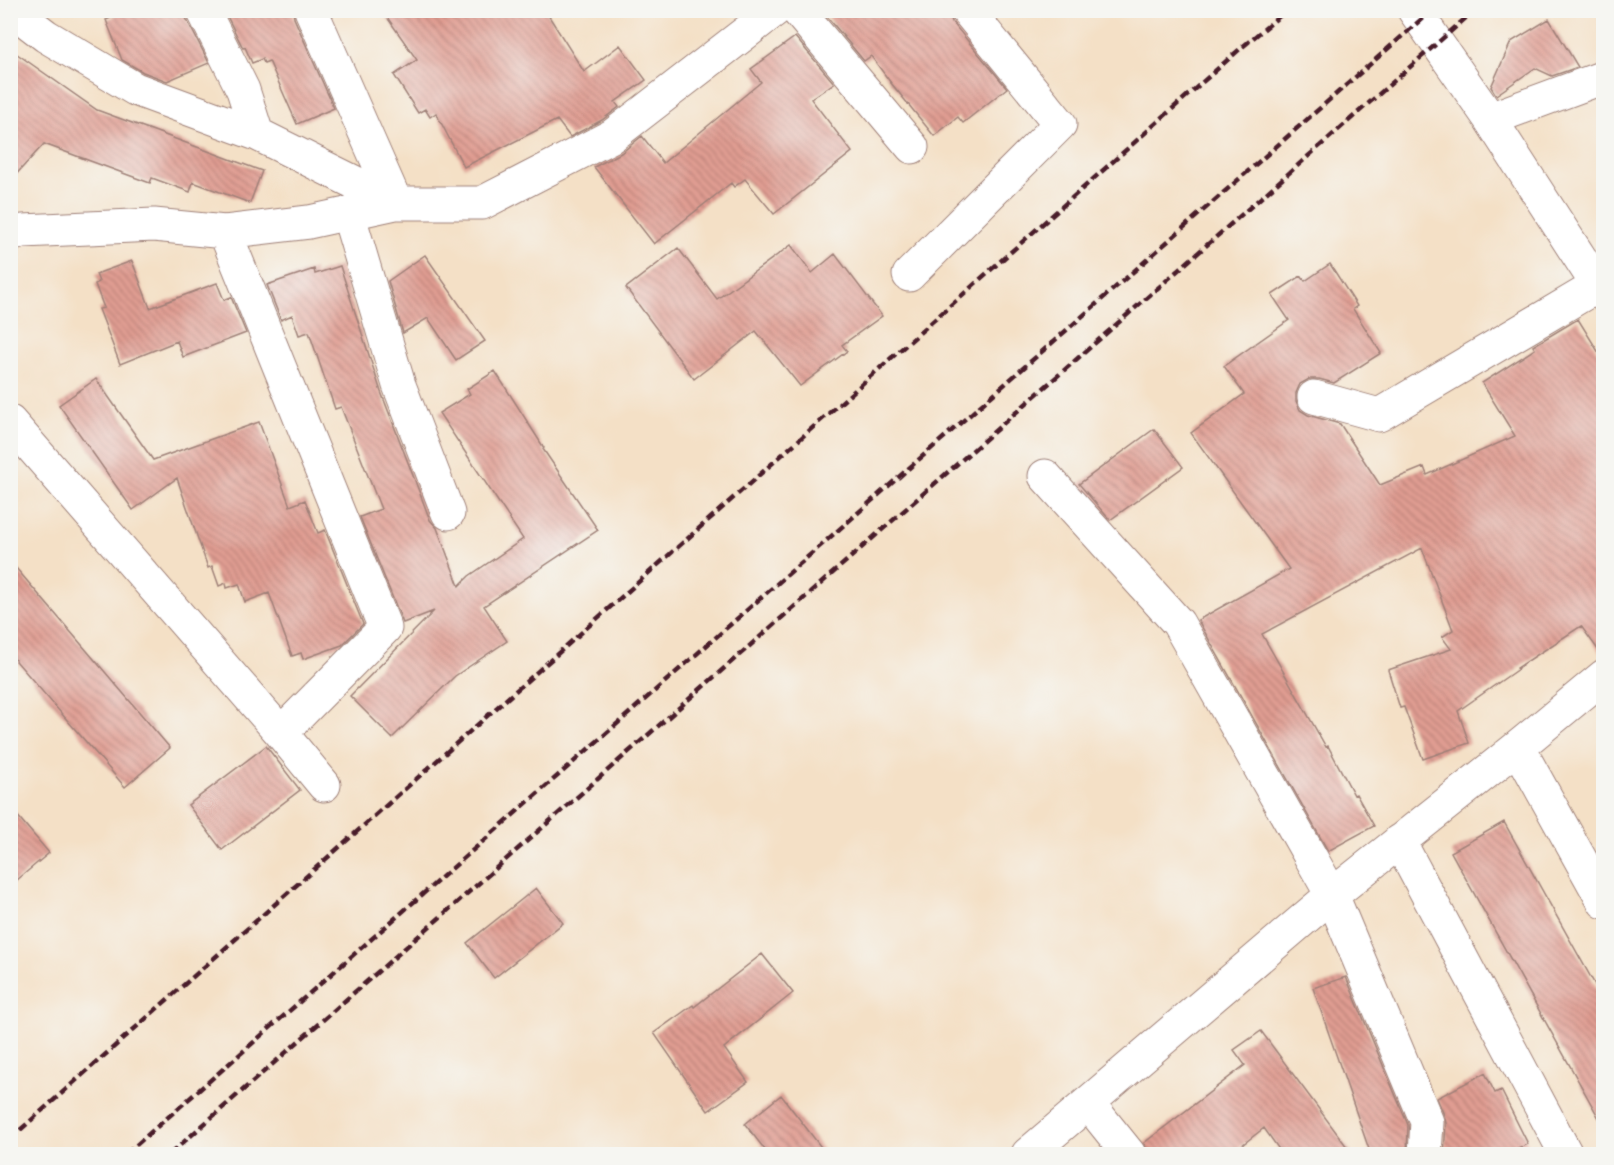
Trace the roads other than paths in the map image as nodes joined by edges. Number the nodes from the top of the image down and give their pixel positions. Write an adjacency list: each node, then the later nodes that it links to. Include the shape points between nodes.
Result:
1 (12, 10): 10 (street, via 46,36 135,89)
2 (204, 10): 10 (street, via 243,90)
3 (312, 10): 12 (street)
4 (775, 10): 12 (street, via 612,136 482,203)
5 (797, 10): 11 (street)
6 (967, 10): 16 (street, via 1060,124)
7 (1414, 10): 9 (street)
8 (1604, 77): 9 (street)
9 (1490, 119): 17 (street)
10 (257, 134): 12 (street)
11 (912, 147)
12 (396, 203): 13 (street)
13 (348, 213): 14 (street); 21 (street, via 399,385)
14 (225, 232): 15 (street, via 154,225 23,231); 23 (street, via 385,628)
15 (10, 235)
16 (909, 275)
17 (1600, 291): 18 (street, via 1379,415)
18 (1314, 397)
19 (10, 422): 23 (street)
20 (1045, 476): 27 (street, via 1178,623)
21 (448, 513)
22 (1604, 676): 24 (street)
23 (281, 733): 25 (street)
24 (1518, 747): 26 (street); 28 (street)
25 (324, 784)
26 (1399, 842): 27 (street); 33 (street)
27 (1332, 895): 29 (street); 32 (street, via 1427,1122)
28 (1604, 902)
29 (1088, 1103): 30 (street); 31 (street)
30 (1028, 1155)
31 (1129, 1155)
32 (1425, 1155)
33 (1566, 1155)

